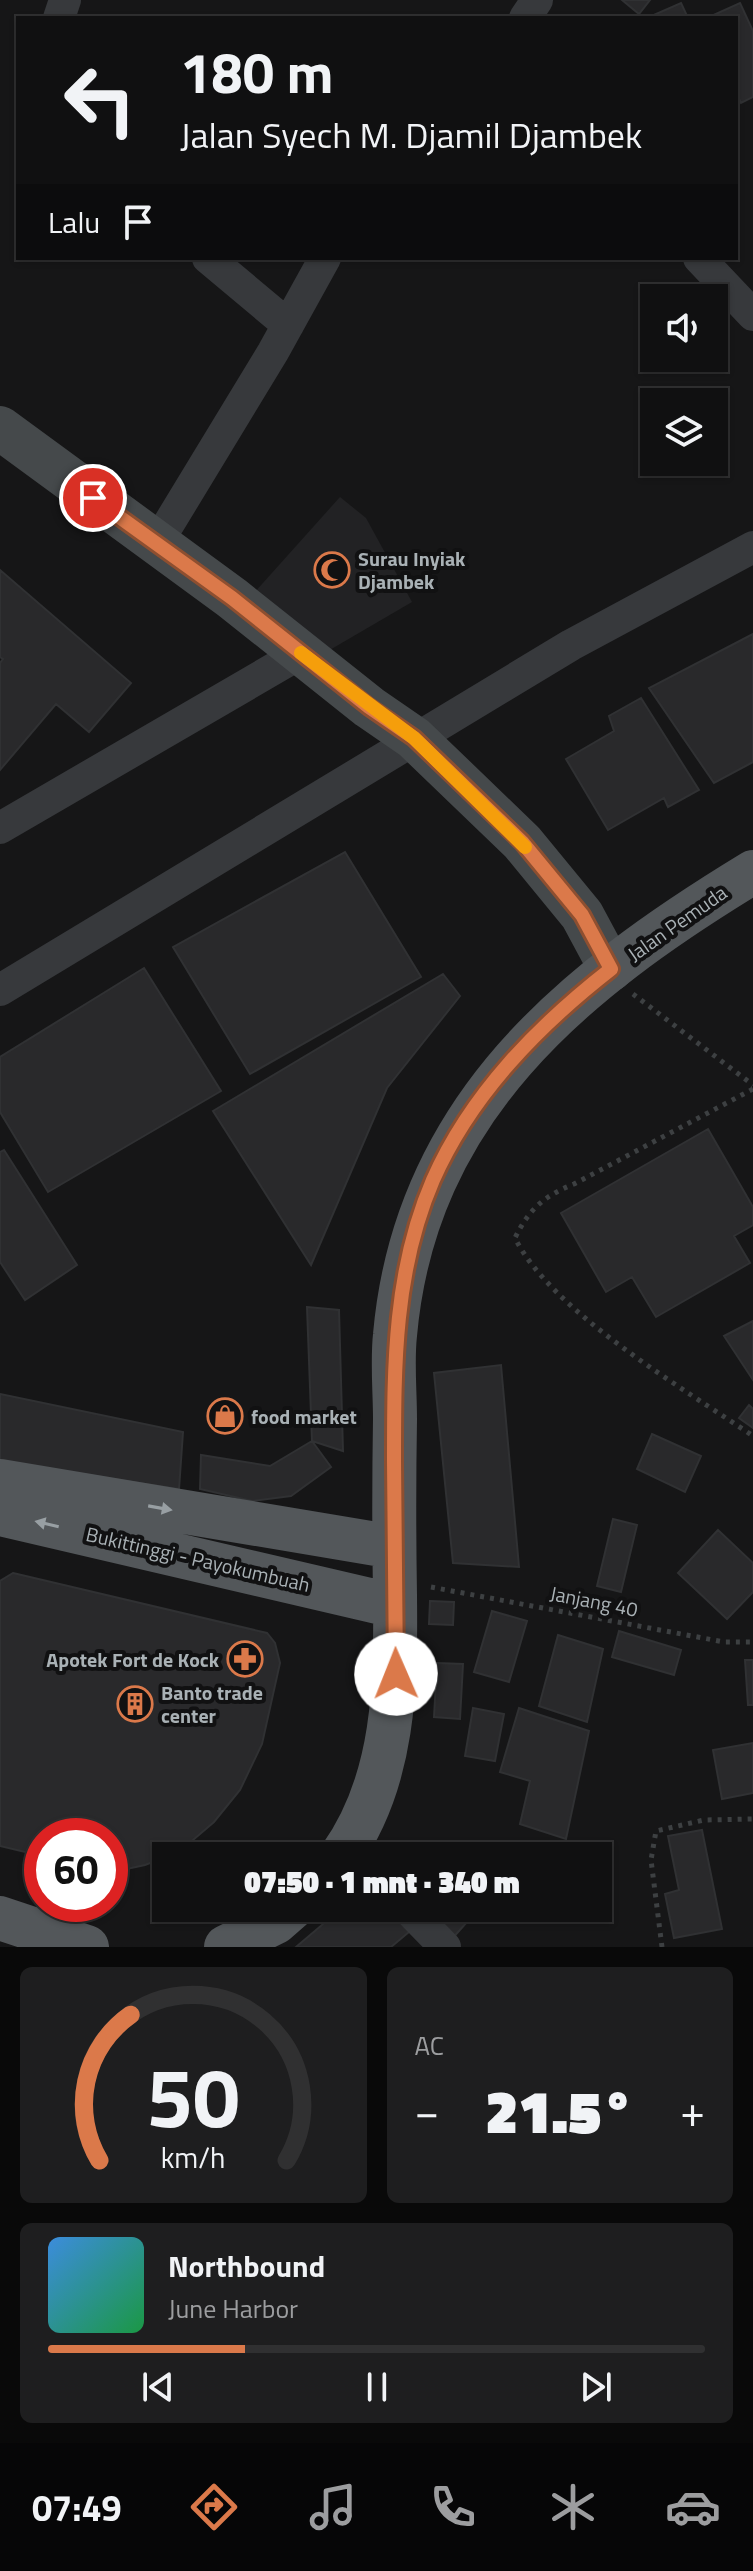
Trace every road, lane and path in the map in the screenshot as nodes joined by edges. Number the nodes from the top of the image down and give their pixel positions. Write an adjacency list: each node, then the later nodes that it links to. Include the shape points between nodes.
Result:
1 (210, 260): 5 (street)
2 (324, 260): 5 (street)
3 (701, 260): 4 (street)
4 (753, 315)
5 (288, 325): 7 (street)
6 (0, 428): 7 (street)
7 (157, 543): 9 (street)
8 (753, 547): 10 (street)
9 (301, 653): 10 (street); 11 (street)
10 (414, 738): 13 (street, via 522,842 582,915); 14 (street)
11 (0, 828)
12 (753, 872): 13 (main road, Jalan Pemuda, via 683,914)
13 (628, 988): 15 (path); 19 (main road, Jalan Pemuda, via 533,1035 498,1075 433,1180 405,1268 395,1336)
14 (0, 990)
15 (753, 1087): 16 (path, via 546,1195 525,1217 515,1238 528,1264 553,1290 626,1349)
16 (753, 1436)
17 (0, 1481): 19 (main road, one-way to 19)
18 (0, 1514): 20 (main road, Bukittinggi - Payokumbuah, one-way to 18)
19 (394, 1547): 20 (main road, Jalan Pemuda)
20 (412, 1596): 21 (path, Janjang 40); 23 (main road, Jalan Pemuda, via 377,1784)
21 (753, 1642)
22 (753, 1819): 28 (path, via 704,1820 656,1831 651,1860)
23 (352, 1842)
24 (0, 1918): 26 (main road)
25 (421, 1922): 27 (street)
26 (87, 1947)
27 (445, 1947)
28 (662, 1947)

